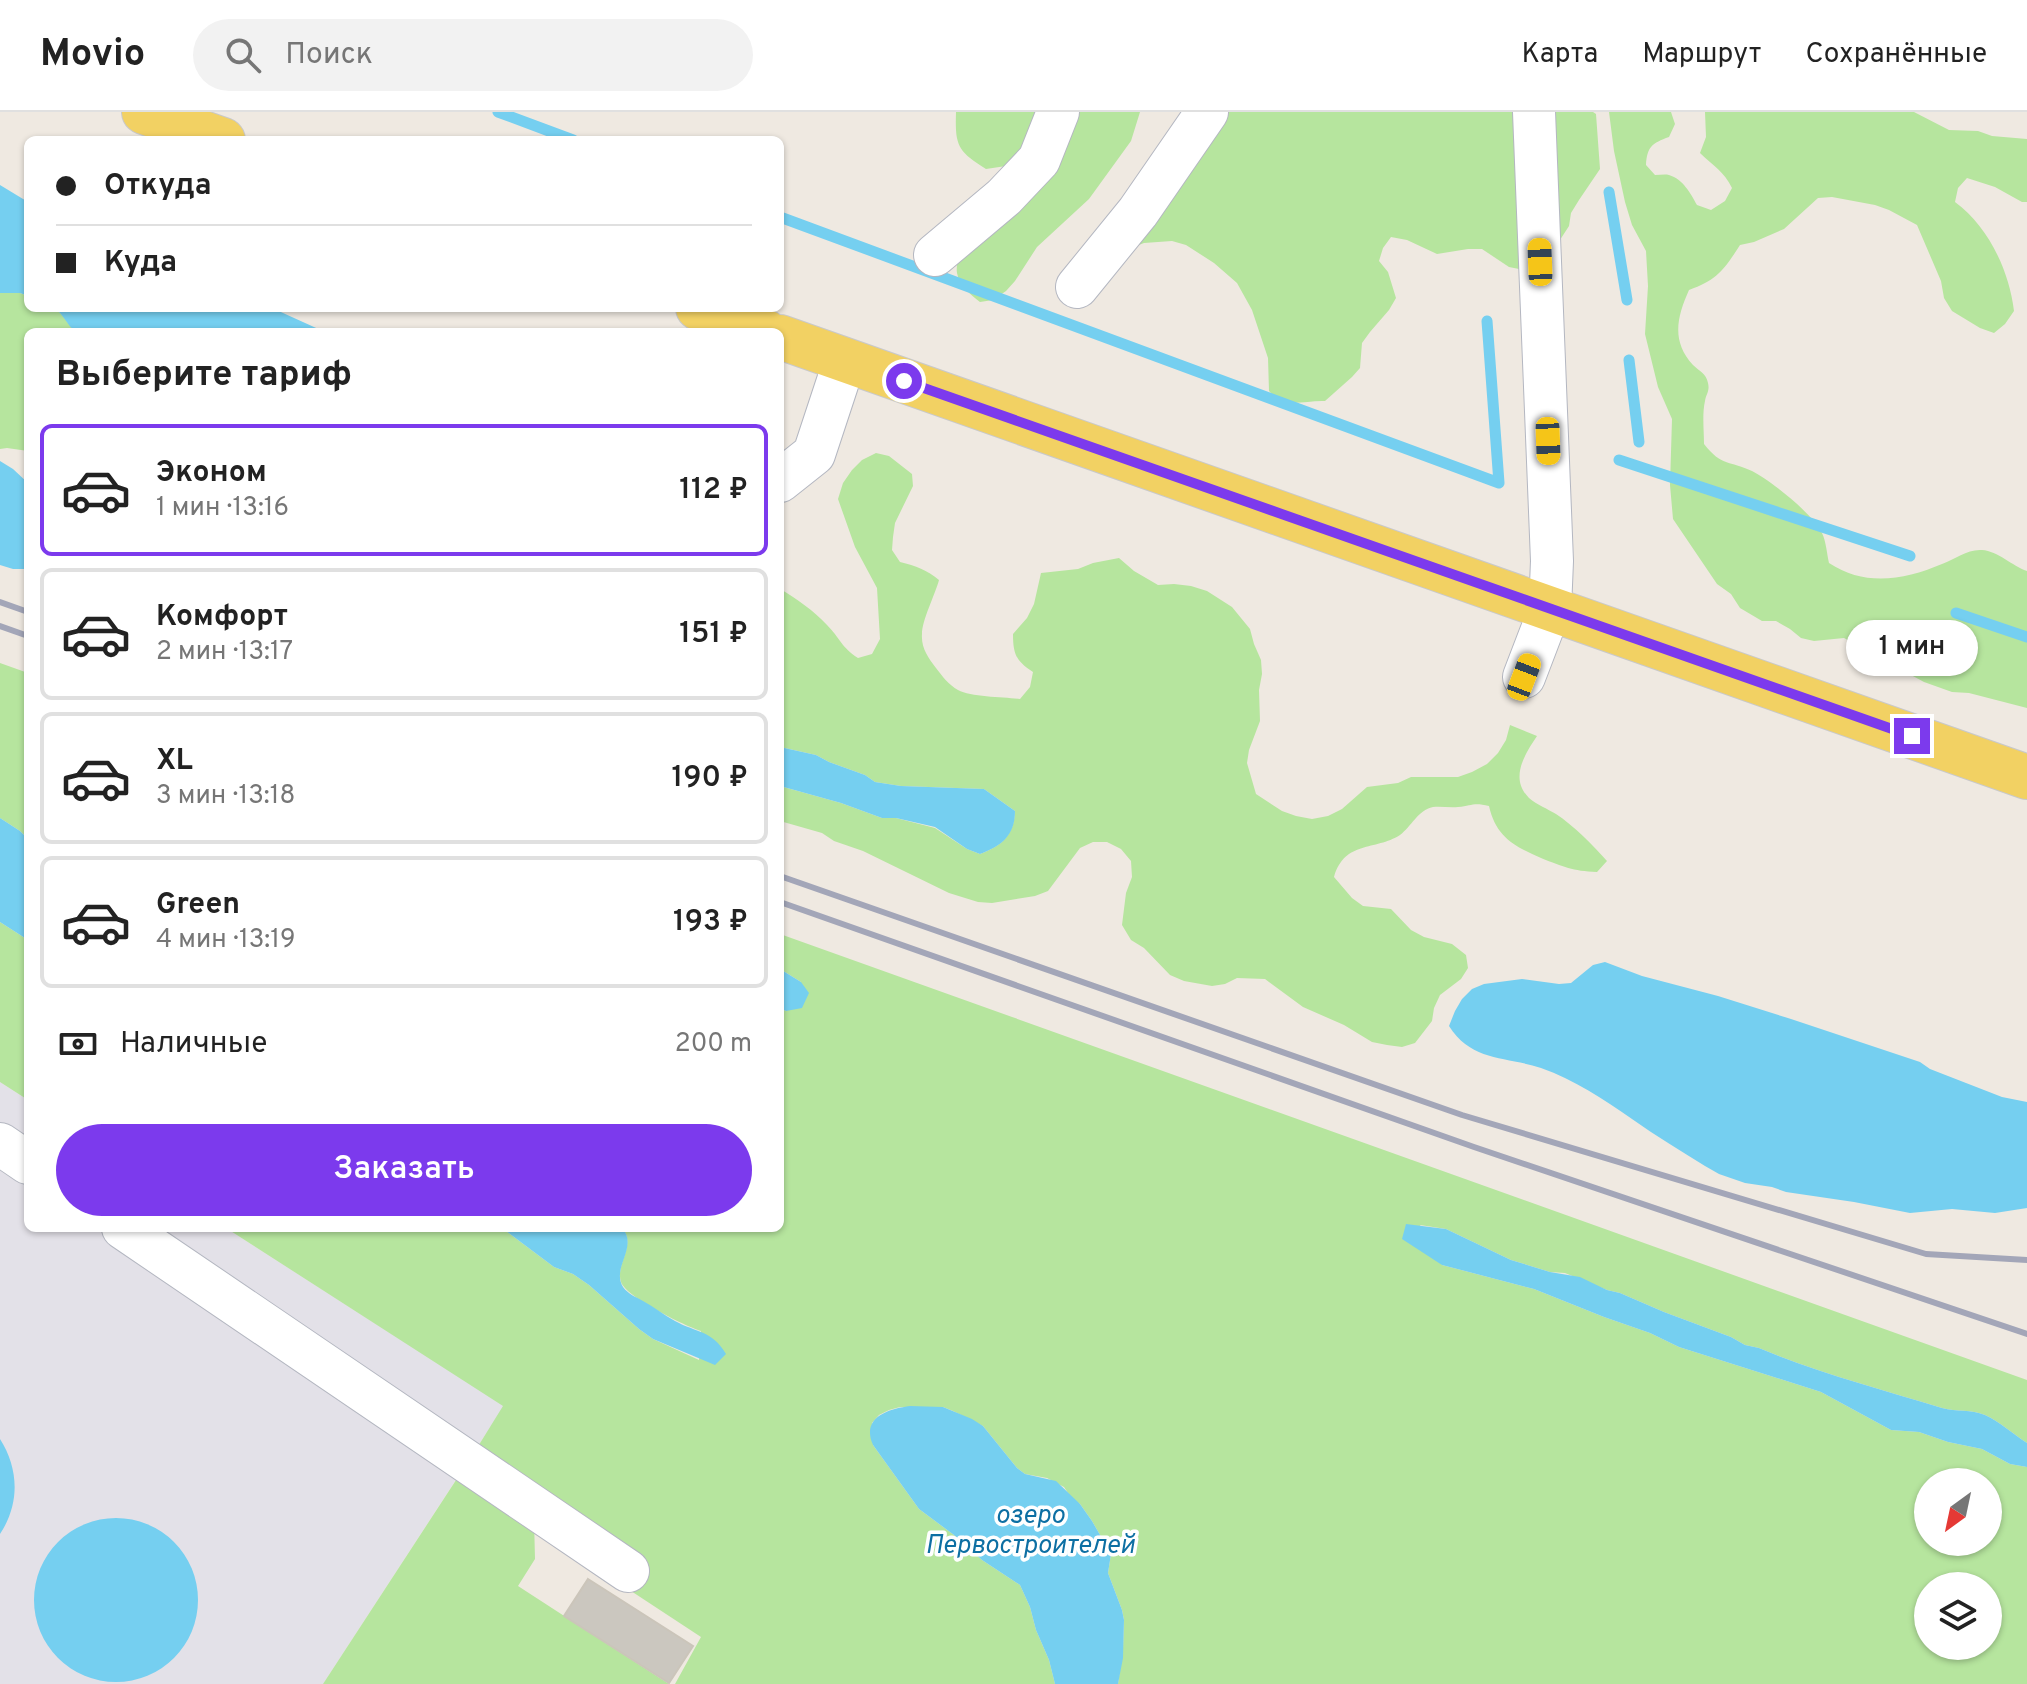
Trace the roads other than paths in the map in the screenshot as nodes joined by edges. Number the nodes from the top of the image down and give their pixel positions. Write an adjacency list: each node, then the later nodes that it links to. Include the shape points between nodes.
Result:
1 (144, 112): 5 (main road)
2 (1058, 112): 6 (street, via 1039,160)
3 (1207, 112): 7 (street, via 1138,212)
4 (1534, 112): 13 (street)
5 (212, 136)
6 (935, 255)
7 (1077, 287)
8 (709, 312): 9 (main road)
9 (755, 328)
10 (784, 338): 11 (main road)
11 (845, 360): 12 (street, via 814,454); 13 (main road)
12 (784, 478)
13 (1550, 609): 14 (street); 15 (main road)
14 (1524, 677)
15 (2027, 777)
16 (0, 1144): 17 (street)
17 (24, 1160)
18 (129, 1232): 19 (street)
19 (628, 1571)

